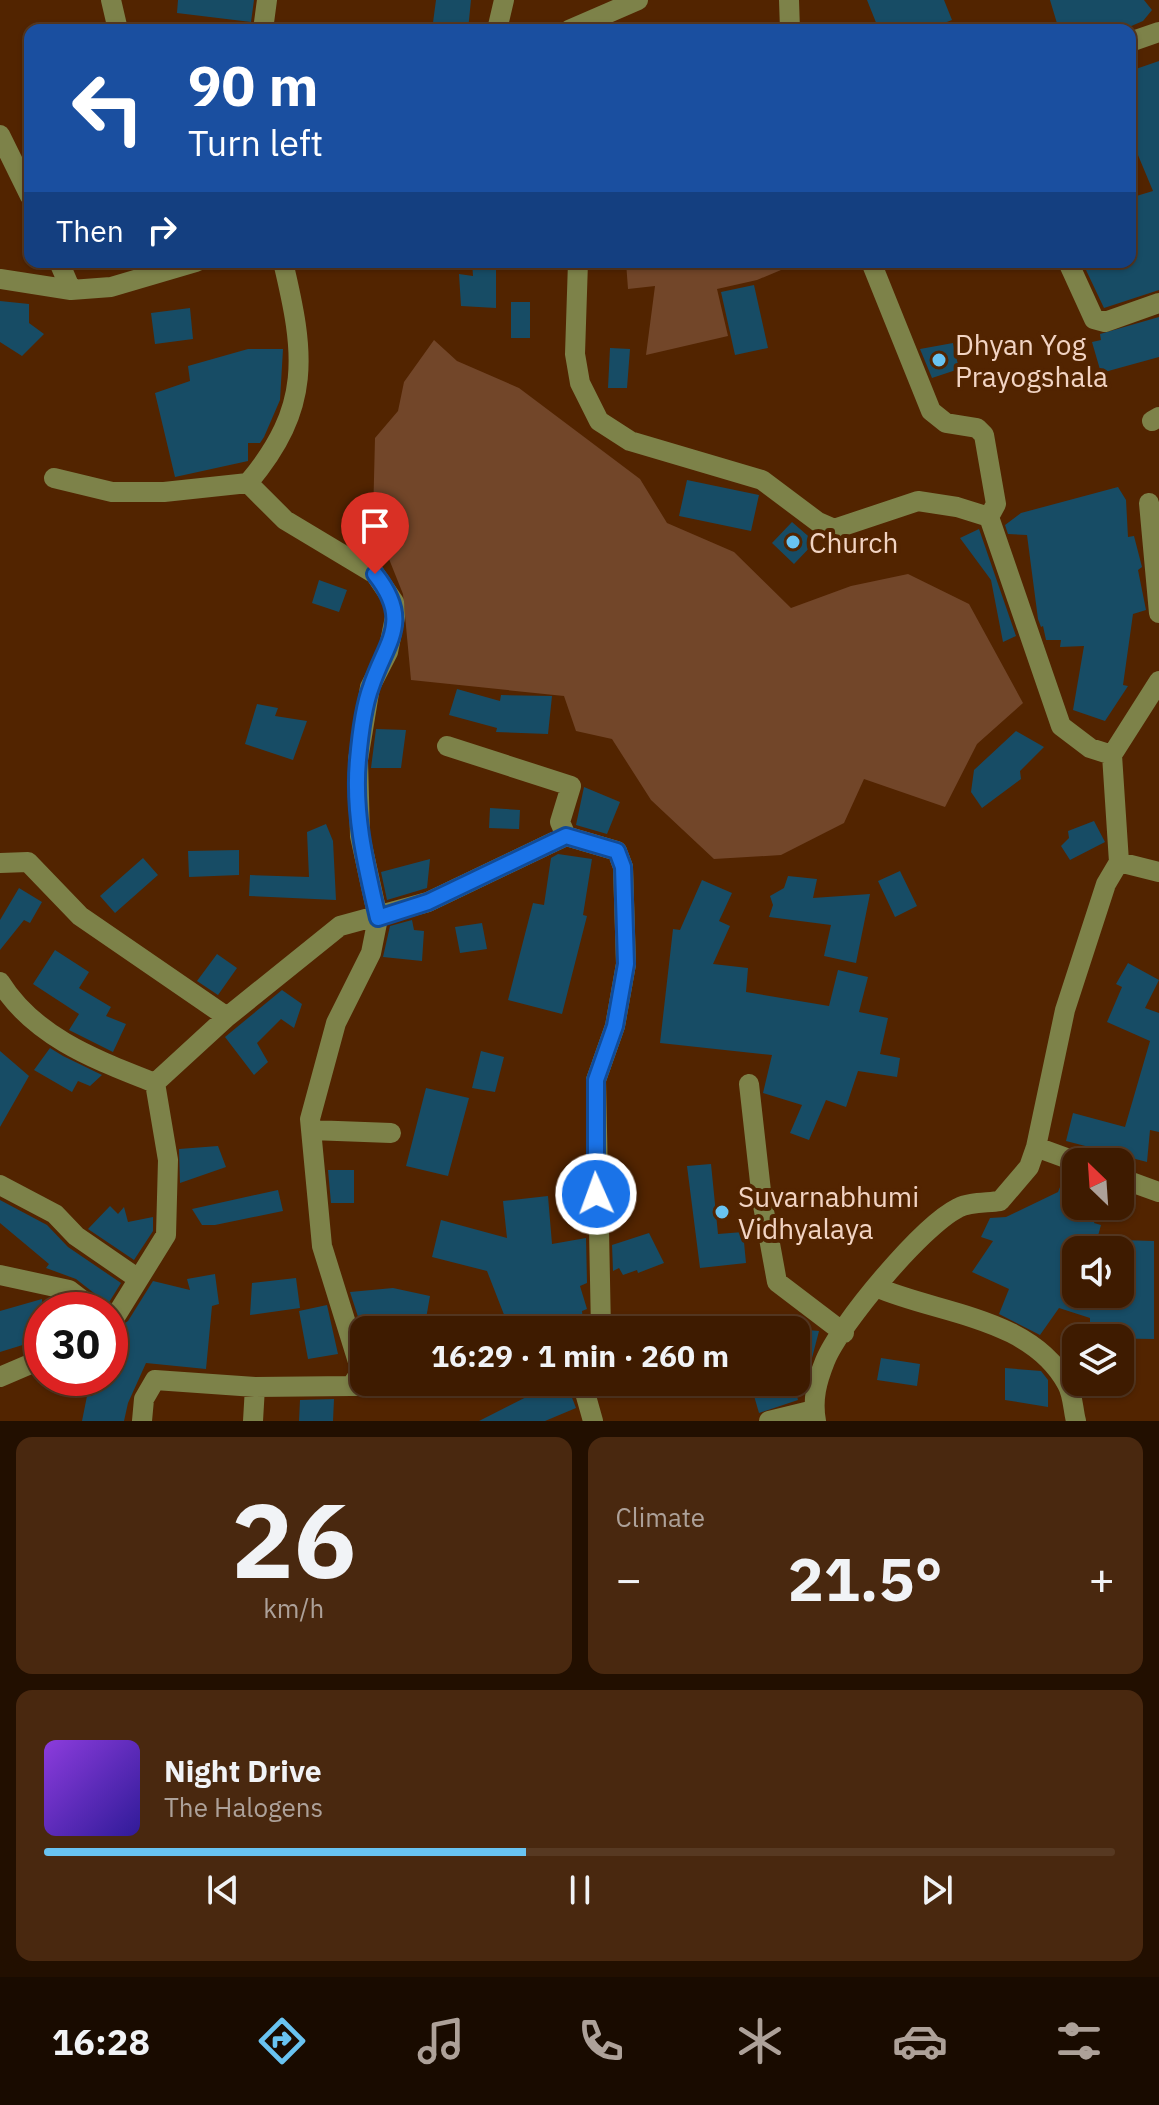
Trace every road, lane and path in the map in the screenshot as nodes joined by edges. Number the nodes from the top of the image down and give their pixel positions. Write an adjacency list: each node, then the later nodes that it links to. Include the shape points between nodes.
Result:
1 (111, 0): 6 (street)
2 (267, 0): 7 (street)
3 (504, 0): 8 (street)
4 (638, 0): 9 (street)
5 (789, 0): 10 (street)
6 (117, 24)
7 (264, 24)
8 (498, 24)
9 (583, 24)
10 (790, 24)
11 (1159, 32): 12 (street)
12 (1136, 40)
13 (0, 135): 14 (street)
14 (22, 158)
15 (62, 268): 22 (street)
16 (176, 268): 22 (street, via 111,287)
17 (284, 268): 25 (street, via 299,351 295,400 284,434)
18 (578, 268): 27 (street, via 575,354 580,383 599,421 630,441 762,480 834,529 918,501)
19 (873, 268): 27 (street, via 931,411 946,423 977,428 984,435 996,504)
20 (1071, 268): 23 (street, via 1094,319 1105,322)
21 (0, 279): 22 (street)
22 (71, 290)
23 (1159, 303)
24 (54, 478): 25 (street, via 112,492)
25 (248, 483): 36 (street, via 285,520 375,574 394,602 388,652 370,687 358,760 360,836)
26 (1149, 503): 28 (street)
27 (989, 517): 31 (street, via 1061,726 1090,748)
28 (1159, 613)
29 (1159, 681): 31 (street)
30 (447, 746): 32 (street, via 571,786 560,822)
31 (1112, 755): 33 (street)
32 (566, 836): 36 (street, via 428,902); 53 (street, via 617,851 623,867 626,964 615,1026 596,1080)
33 (1119, 862): 35 (street); 43 (street, via 1106,884 1065,1010)
34 (0, 863): 38 (street, via 28,862 80,916)
35 (1159, 872)
36 (378, 918): 38 (street, via 340,926); 41 (street, via 371,953 336,1023)
37 (0, 982): 39 (street, via 44,1029 81,1054)
38 (227, 1017): 39 (street)
39 (155, 1083): 49 (street, via 168,1160 166,1235)
40 (749, 1084): 54 (street, via 777,1282)
41 (311, 1130): 42 (street); 55 (street, via 322,1246)
42 (391, 1133)
43 (1036, 1147): 44 (street); 50 (street, via 1029,1167 1000,1201 960,1206 927,1229)
44 (1062, 1157)
45 (1134, 1183): 47 (street)
46 (0, 1185): 49 (street, via 55,1214 76,1236)
47 (1159, 1192)
48 (0, 1275): 51 (street)
49 (137, 1278): 52 (street)
50 (876, 1287): 54 (street); 66 (street, via 1001,1329 1041,1353 1068,1385)
51 (72, 1292)
52 (128, 1294)
53 (601, 1316)
54 (844, 1333): 61 (street, via 827,1357 815,1389)
55 (350, 1336)
56 (24, 1367): 57 (street)
57 (0, 1377)
58 (350, 1386): 59 (street)
59 (255, 1387): 62 (street, via 155,1380 144,1399); 63 (street)
60 (586, 1396): 64 (street)
61 (815, 1415): 65 (street)
62 (142, 1421)
63 (253, 1421)
64 (593, 1421)
65 (769, 1421)
66 (1076, 1421)

